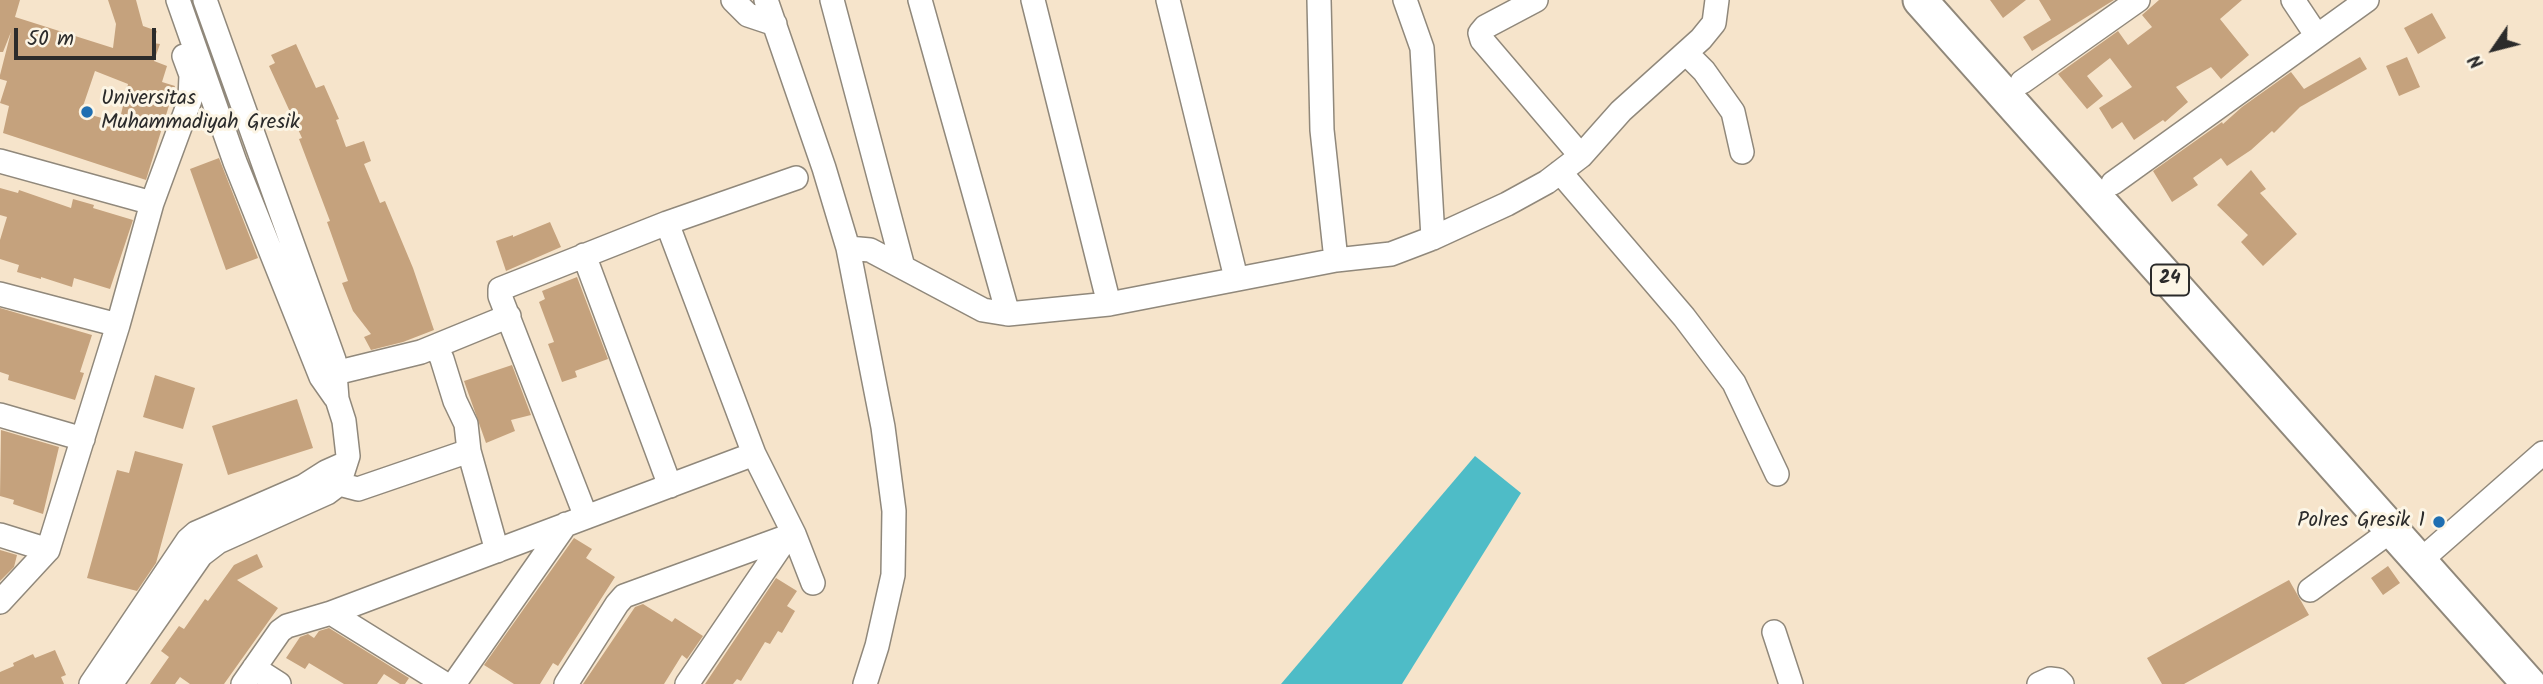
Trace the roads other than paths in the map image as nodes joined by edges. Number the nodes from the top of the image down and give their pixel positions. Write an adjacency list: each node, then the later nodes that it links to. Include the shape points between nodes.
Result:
1 (164, 0): 32 (street, via 191,75 190,100)
2 (178, 0): 28 (street)
3 (205, 0): 25 (street)
4 (733, 0): 20 (street, via 748,15)
5 (766, 0): 20 (street)
6 (832, 0): 38 (street)
7 (920, 0): 42 (street)
8 (1033, 0): 41 (street)
9 (1168, 0): 39 (street)
10 (1319, 0): 37 (street, via 1322,130)
11 (1405, 0): 34 (street, via 1422,48)
12 (1536, 0): 26 (street, via 1485,27 1480,33 1482,40)
13 (1699, 0): 19 (street)
14 (1920, 0): 56 (highway, 24)
15 (1949, 0): 23 (highway, 24)
16 (2138, 0): 23 (street)
17 (2293, 0): 21 (street)
18 (2367, 0): 21 (street)
19 (1715, 11): 22 (street, via 1701,39)
20 (775, 24): 35 (street)
21 (2317, 36): 31 (street)
22 (1686, 53): 24 (street, via 1733,112); 26 (street, via 1621,111)
23 (2022, 82): 31 (highway, 24)
24 (1742, 152)
25 (260, 155): 28 (street); 46 (street, via 334,360)
26 (1581, 156): 29 (street)
27 (0, 161): 32 (street)
28 (235, 162): 46 (street)
29 (1560, 172): 34 (street, via 1507,204); 53 (street, via 1734,383)
30 (796, 178): 33 (street)
31 (2113, 183): 61 (highway, 24)
32 (152, 203): 44 (street)
33 (667, 223): 36 (street); 50 (street)
34 (1433, 238): 37 (street, via 1391,254)
35 (848, 248): 38 (street, via 870,250); 76 (street, via 883,427 894,511 893,575)
36 (584, 255): 43 (street, via 503,287 499,292); 54 (street)
37 (1336, 260): 39 (street)
38 (904, 267): 42 (street, via 983,310)
39 (1236, 278): 41 (street)
40 (0, 294): 44 (street)
41 (1109, 304): 42 (street)
42 (1008, 314)
43 (509, 316): 45 (street); 55 (street)
44 (118, 326): 48 (street)
45 (436, 346): 46 (street); 49 (street, via 466,425)
46 (328, 374): 52 (street, via 348,444 348,456)
47 (0, 415): 48 (street)
48 (83, 439): 59 (street)
49 (469, 451): 52 (street, via 358,489); 60 (street)
50 (754, 454): 54 (street); 58 (street)
51 (2540, 461): 61 (street)
52 (337, 473): 69 (street, via 206,527 188,540); 70 (street, via 327,493 201,555)
53 (1777, 474)
54 (670, 486): 55 (street)
55 (576, 521): 60 (street); 73 (street)
56 (2392, 530): 61 (highway, 24); 63 (street)
57 (0, 535): 59 (street)
58 (791, 536): 62 (street); 74 (street, via 624,596); 75 (street)
59 (48, 550): 64 (street)
60 (496, 551): 65 (street)
61 (2427, 555): 67 (highway, 24); 80 (highway, 24)
62 (813, 583)
63 (2311, 590)
64 (0, 601)
65 (331, 612): 68 (street, via 283,628); 72 (street)
66 (1774, 632): 77 (street)
67 (2543, 672)
68 (249, 676): 71 (street)
69 (92, 684)
70 (111, 684)
71 (279, 684)
72 (445, 684)
73 (454, 684)
74 (566, 684)
75 (688, 684)
76 (865, 684)
77 (1791, 684)
78 (2039, 684): 79 (street, via 2050,679)
79 (2062, 684)
80 (2529, 684)

